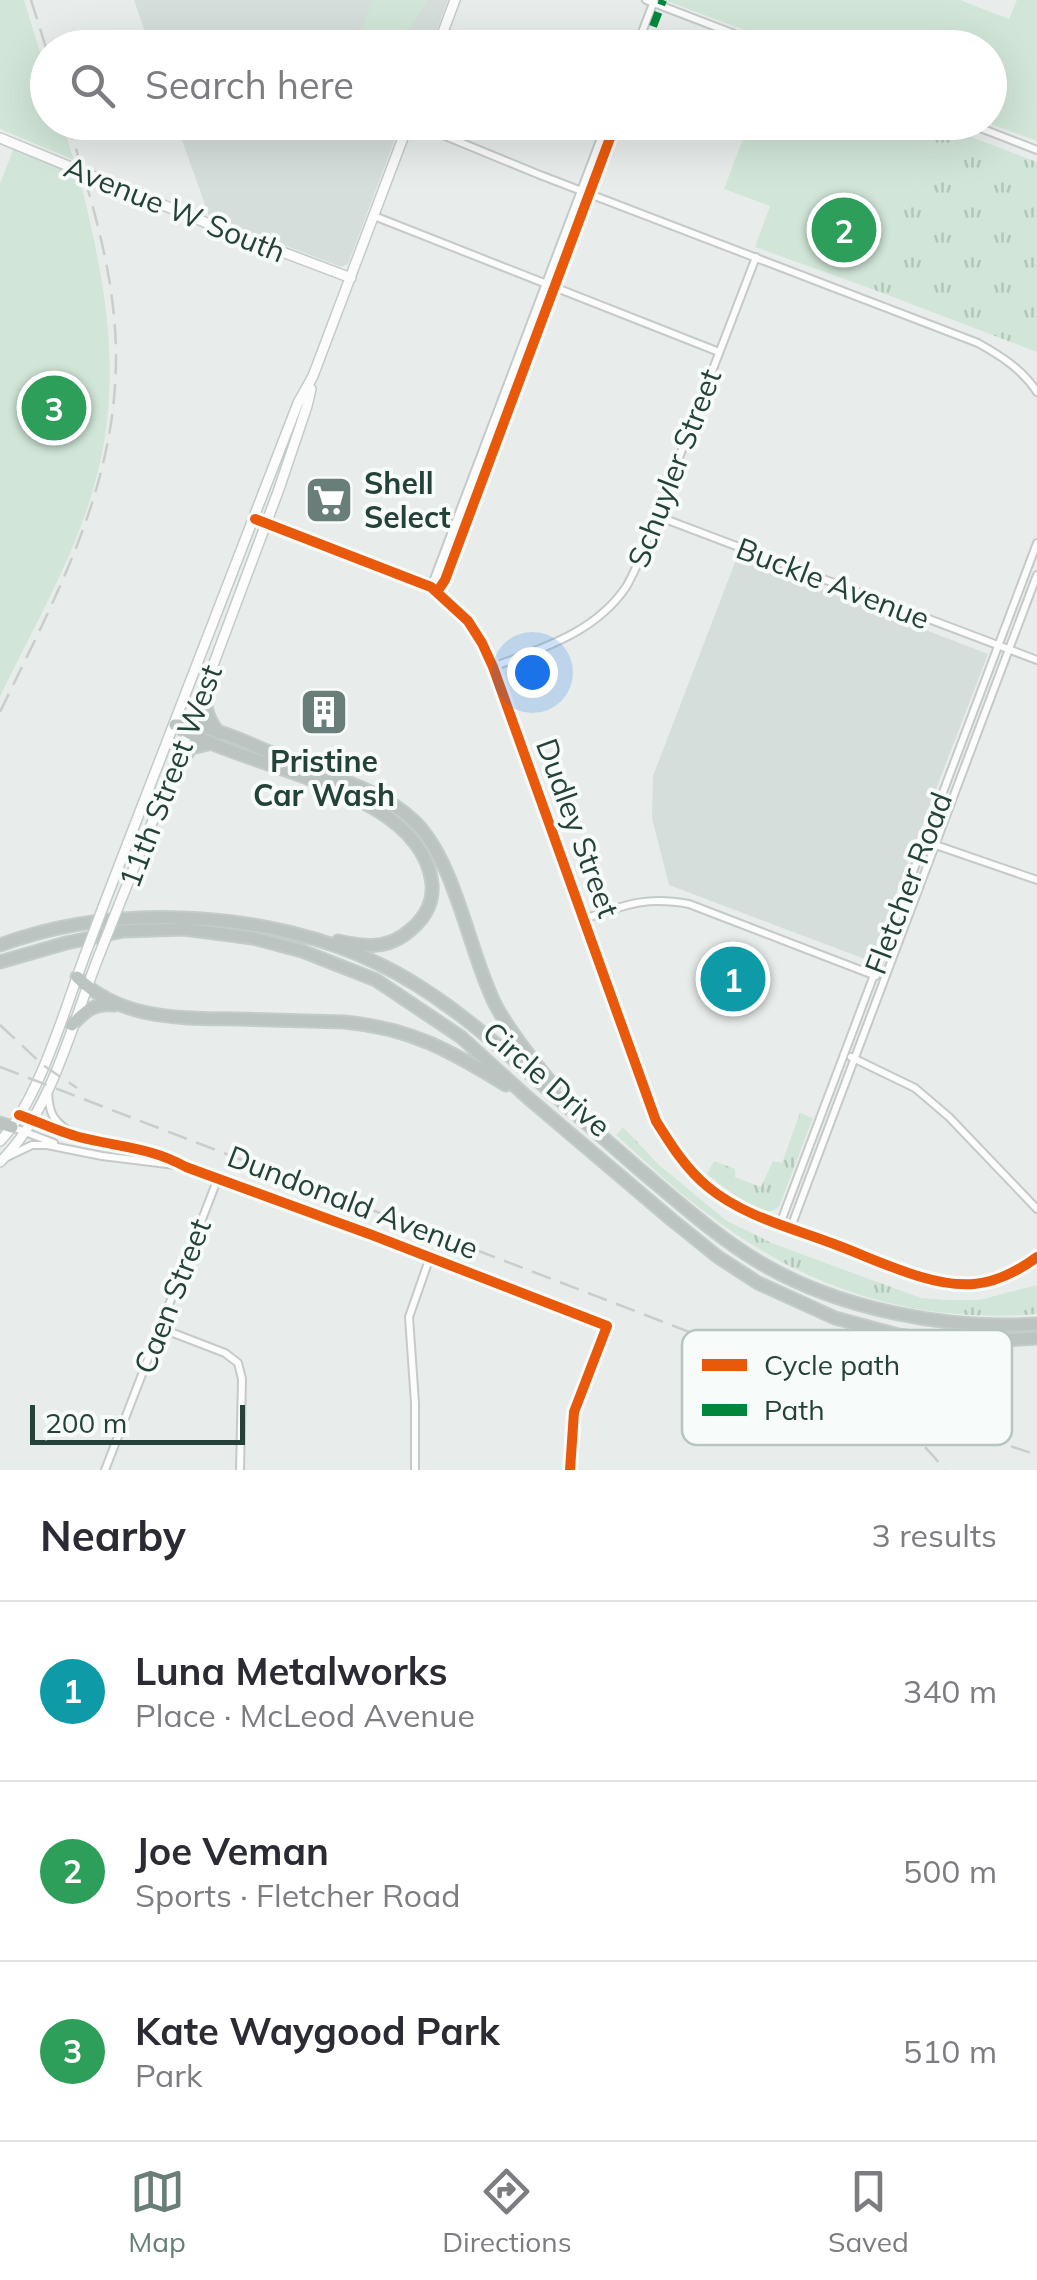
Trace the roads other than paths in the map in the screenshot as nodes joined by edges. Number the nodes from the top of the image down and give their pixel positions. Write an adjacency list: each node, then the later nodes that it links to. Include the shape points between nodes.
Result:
1 (455, 0): 3 (main road)
2 (651, 1): 4 (street); 5 (street)
3 (444, 30)
4 (642, 30)
5 (725, 30)
6 (0, 138): 15 (main road, Avenue W South)
7 (1007, 138): 11 (street)
8 (403, 140): 13 (main road, 11th Street West)
9 (456, 140): 12 (street)
10 (601, 140): 12 (street)
11 (1037, 150)
12 (582, 190): 14 (street); 16 (street)
13 (374, 216): 15 (main road, 11th Street West); 16 (street)
14 (756, 256): 17 (street, Schuyler Street); 19 (street, via 978,342 1005,358)
15 (351, 278): 18 (main road, 11th Street West)
16 (546, 284): 17 (street); 25 (street)
17 (719, 352): 20 (street, Schuyler Street)
18 (313, 376): 21 (main road, 11th Street West); 22 (main road, 11th Street West)
19 (1037, 392)
20 (657, 516): 26 (street, Buckle Avenue); 29 (street, Schuyler Street, via 625,589 595,621 561,642)
21 (255, 519): 22 (street); 31 (main road, 11th Street West)
22 (267, 524): 25 (street); 30 (main road, 11th Street West)
23 (1037, 542): 26 (street, Fletcher Road)
24 (1037, 576): 27 (street, Fletcher Road)
25 (431, 588): 29 (street, Dudley Street, via 468,621)
26 (1000, 646): 27 (street, Buckle Avenue); 35 (street, Fletcher Road)
27 (1009, 650): 28 (street, Buckle Avenue); 36 (street, Fletcher Road)
28 (1037, 660)
29 (493, 666): 38 (street, Dudley Street)
30 (207, 682): 32 (main road, 11th Street West); 33 (highway, via 205,710)
31 (176, 724): 32 (highway); 44 (main road, 11th Street West, bridge, via 85,955)
32 (189, 728): 33 (highway); 34 (main road, 11th Street West)
33 (216, 738): 34 (highway, via 191,748); 39 (highway, via 380,811 404,829 426,862 430,903 418,924 395,941 357,945); 51 (highway, via 371,792 413,819 441,860 495,1004)
34 (174, 771): 44 (main road, 11th Street West, bridge, via 100,953)
35 (924, 840): 36 (street); 42 (street, Fletcher Road)
36 (935, 844): 37 (street); 43 (street, Fletcher Road)
37 (1037, 880)
38 (584, 919): 42 (street, via 638,901 689,904); 63 (street, Dudley Street, via 649,1104 669,1142 710,1189)
39 (284, 932): 40 (highway, Circle Drive, via 238,922 142,917 68,925); 51 (highway, Circle Drive, via 374,961 410,981)
40 (0, 944)
41 (0, 962): 50 (highway, Circle Drive, via 123,931 184,929 253,938 376,980 462,1037)
42 (874, 975): 43 (street); 47 (street, Fletcher Road)
43 (883, 978): 48 (street, Fletcher Road)
44 (82, 981): 45 (highway); 46 (main road, 11th Street West); 52 (main road, 11th Street West)
45 (119, 1006): 46 (highway, via 86,1009); 50 (highway, via 167,1018 370,1024 455,1053)
46 (72, 1025): 49 (main road, 11th Street West)
47 (844, 1054): 48 (street); 63 (street, Fletcher Road)
48 (853, 1058): 62 (street, via 915,1088); 64 (street, Fletcher Road)
49 (48, 1091): 53 (main road, 11th Street West); 56 (street, via 52,1117)
50 (527, 1097): 69 (highway, Circle Drive, via 718,1257 835,1318)
51 (575, 1113): 67 (highway, Circle Drive, via 684,1207 796,1281 925,1318)
52 (19, 1115): 53 (street, Dundonald Avenue); 54 (main road, 11th Street West)
53 (34, 1120): 55 (main road, 11th Street West); 56 (street, Dundonald Avenue)
54 (6, 1125): 55 (street, Dundonald Avenue); 57 (main road, 11th Street West)
55 (27, 1132): 58 (street, Dundonald Avenue); 59 (main road, 11th Street West)
56 (78, 1136): 60 (street, Dundonald Avenue, via 163,1154)
57 (0, 1140)
58 (59, 1146): 59 (street, Dundonald Avenue, via 32,1145); 60 (street, Dundonald Avenue)
59 (1, 1161)
60 (186, 1167): 61 (street, Dundonald Avenue)
61 (218, 1178): 65 (street, Dundonald Avenue); 68 (street, Caen Street)
62 (1037, 1210)
63 (780, 1224): 64 (street, Dudley Street)
64 (790, 1228): 66 (street, Dudley Street, via 955,1284 1001,1278)
65 (430, 1257): 76 (street, via 409,1316); 77 (street, Dundonald Avenue, via 607,1326 574,1412)
66 (1037, 1257)
67 (1037, 1324)
68 (160, 1328): 74 (street, Caen Street); 75 (street, via 238,1362)
69 (880, 1330)
70 (1037, 1338): 71 (highway, Circle Drive)
71 (1012, 1340)
72 (1012, 1345): 73 (highway)
73 (1037, 1346)
74 (104, 1470)
75 (240, 1470)
76 (415, 1470)
77 (570, 1470)

